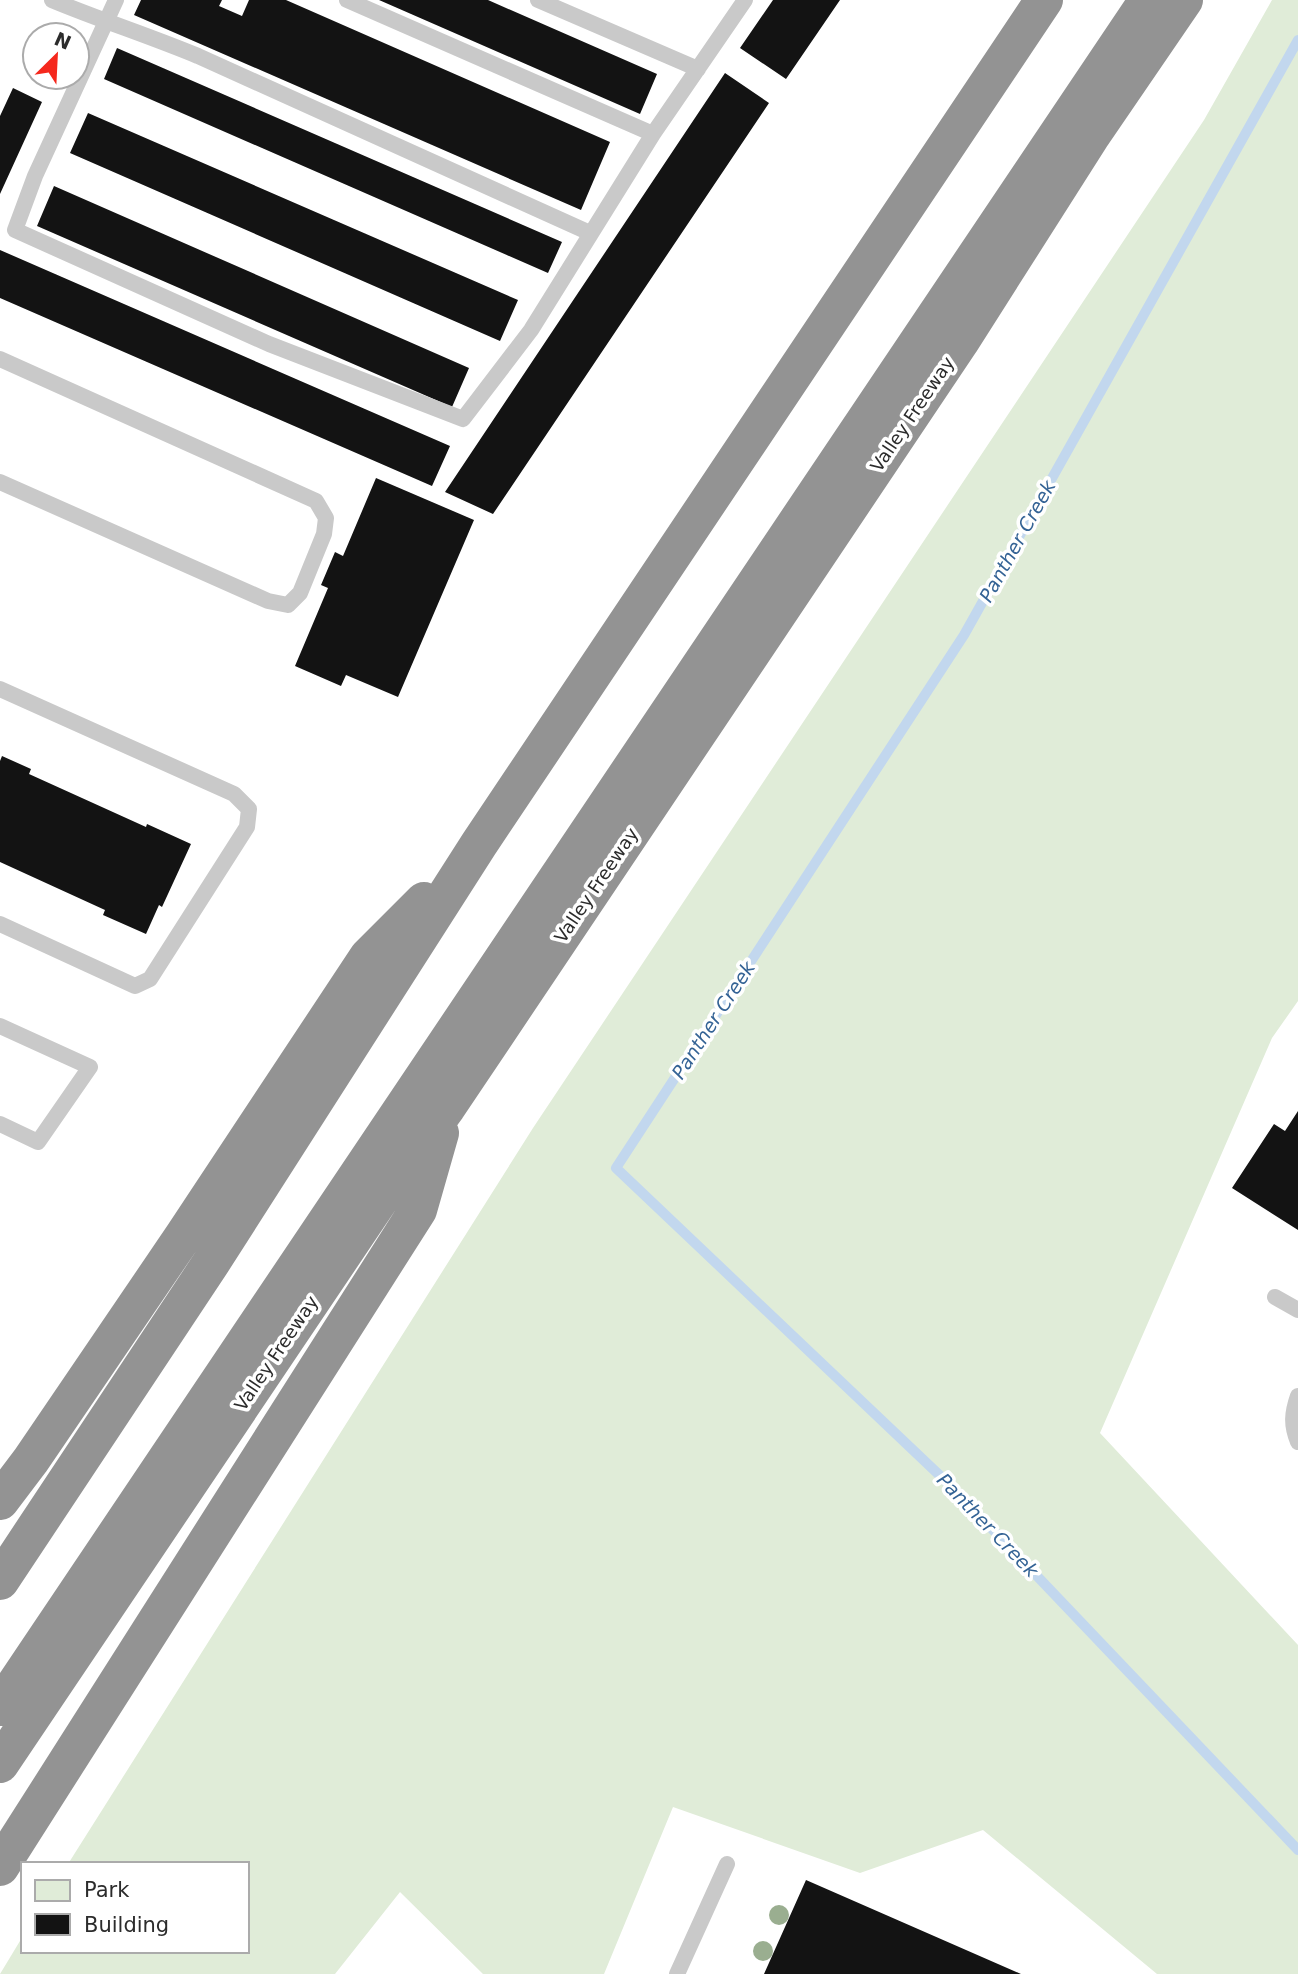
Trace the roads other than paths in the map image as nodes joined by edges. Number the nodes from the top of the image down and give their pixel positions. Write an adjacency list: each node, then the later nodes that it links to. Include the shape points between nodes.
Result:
1 (52, 0): 9 (lane)
2 (116, 0): 9 (lane)
3 (347, 0): 11 (lane)
4 (538, 0): 10 (lane)
5 (744, 0): 10 (lane)
6 (1044, 0): 16 (highway)
7 (1148, 0): 27 (highway)
8 (1184, 0): 19 (highway, Valley Freeway)
9 (106, 23): 12 (lane, via 198,56); 12 (lane, via 15,230 269,344 463,419 531,330)
10 (698, 69): 11 (lane)
11 (653, 134): 12 (lane)
12 (590, 233)
13 (0, 359): 14 (lane, via 316,501 326,518 324,534 300,593 288,605 268,601)
14 (0, 482)
15 (0, 689): 17 (lane, via 234,794 248,809 247,827 150,979 135,986)
16 (479, 844): 25 (highway, via 368,957); 26 (highway, via 211,1263)
17 (0, 924)
18 (0, 1026): 20 (lane, via 90,1067 38,1142)
19 (447, 1107): 28 (highway, Valley Freeway, via 374,1207); 30 (highway, via 418,1210)
20 (1, 1126)
21 (1275, 1297): 22 (lane)
22 (1298, 1310)
23 (1298, 1396): 24 (lane, via 1293,1413)
24 (1298, 1442)
25 (0, 1501)
26 (0, 1581)
27 (0, 1707)
28 (0, 1764)
29 (727, 1864): 31 (lane)
30 (0, 1867)
31 (677, 1974)

